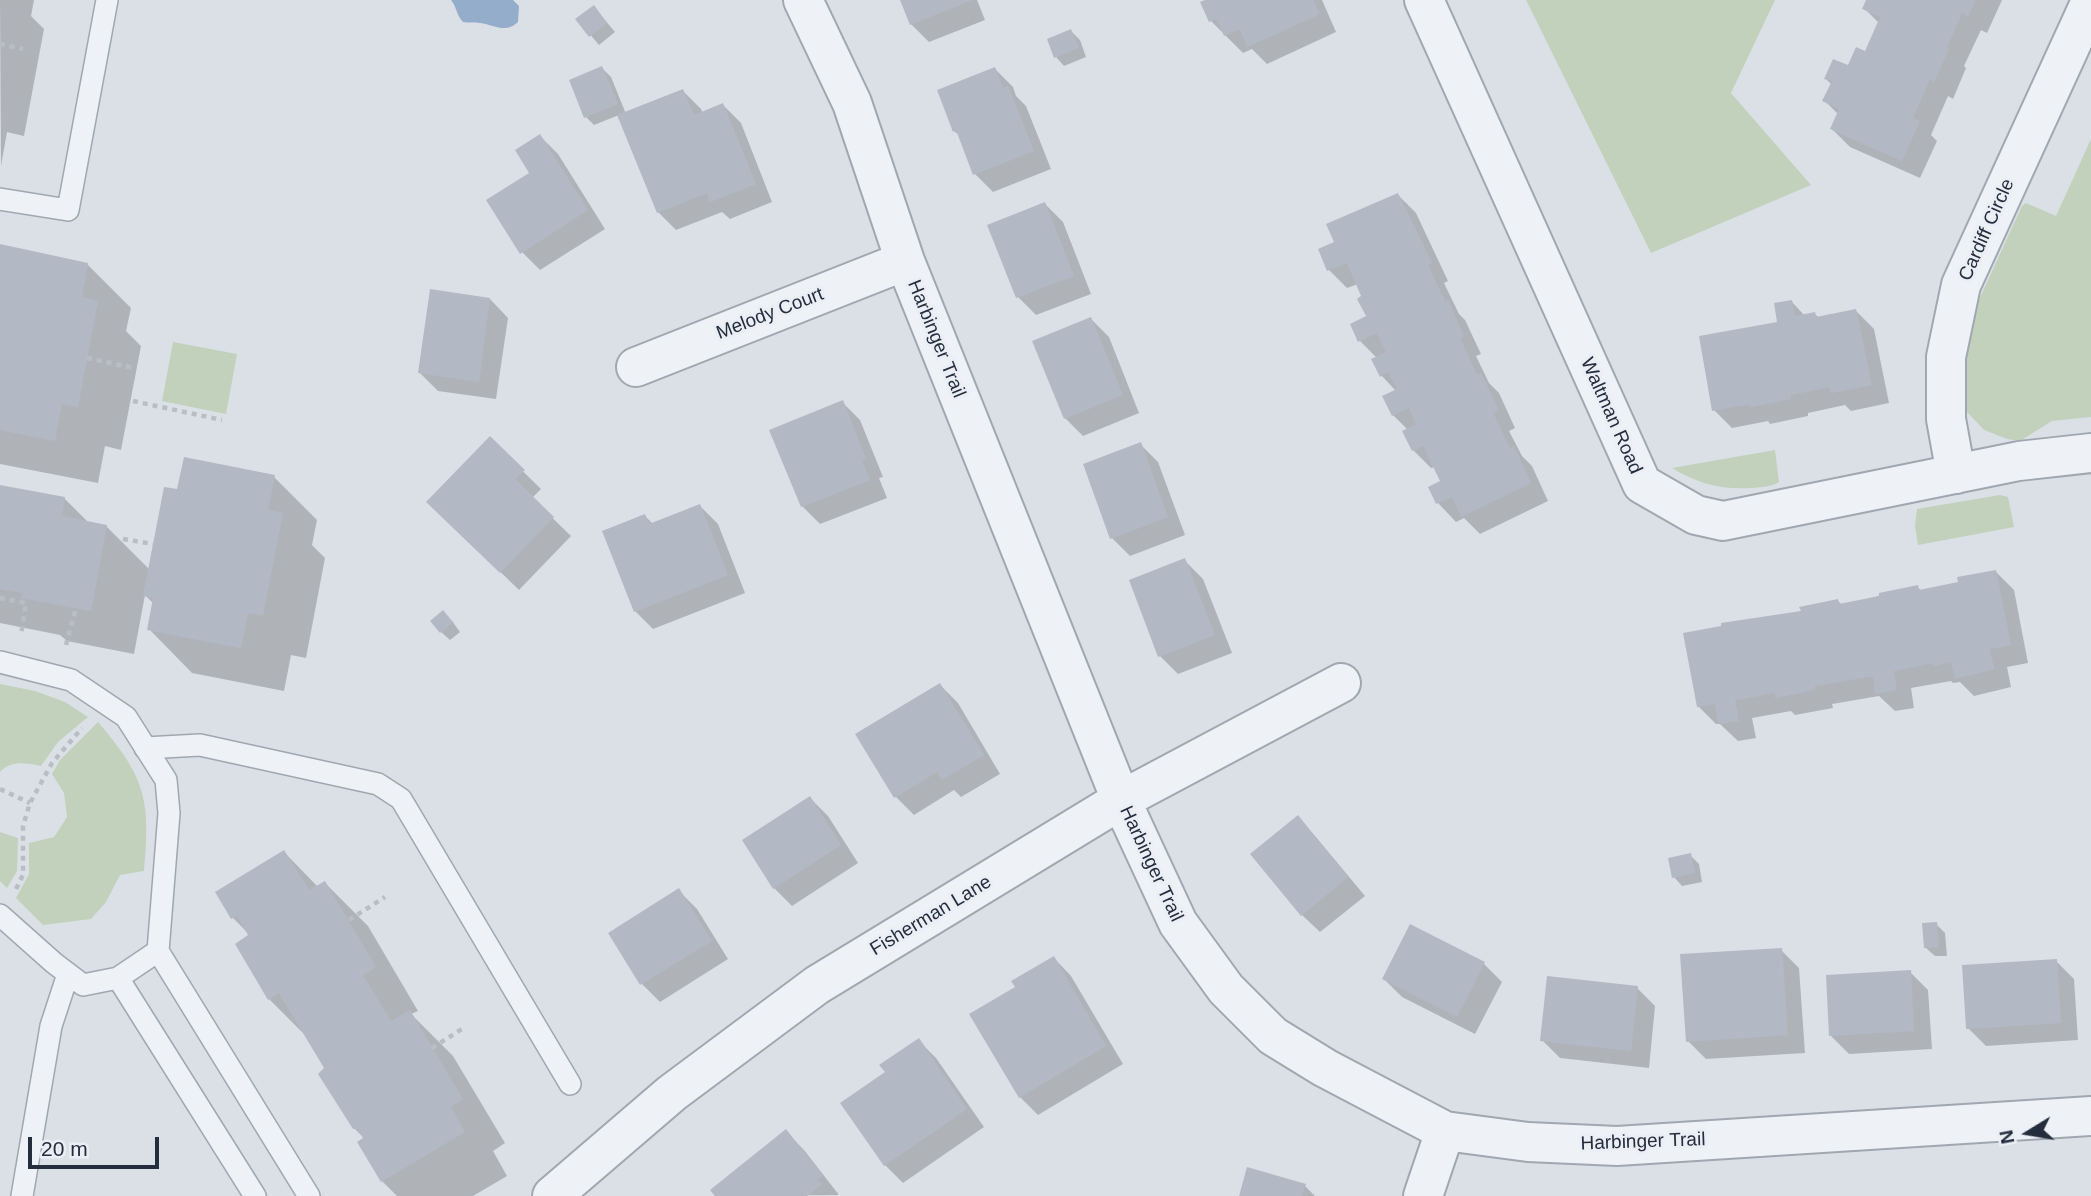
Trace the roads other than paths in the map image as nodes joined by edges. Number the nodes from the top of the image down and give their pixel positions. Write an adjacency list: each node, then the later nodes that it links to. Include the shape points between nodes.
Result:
1 (107, 0): 5 (lane, via 68,210)
2 (803, 0): 6 (street, Harbinger Trail, via 852,103)
3 (1424, 0): 9 (street, Waltman Road, via 1642,484 1696,515 1723,521)
4 (2091, 1): 9 (street, Cardiff Circle, via 1961,285 1945,357 1946,419)
5 (0, 199)
6 (905, 261): 7 (street, Melody Court); 13 (street, Harbinger Trail)
7 (636, 367)
8 (2091, 453): 9 (street, Waltman Road)
9 (1956, 474)
10 (0, 662): 12 (lane, via 71,680 126,717)
11 (1341, 683): 13 (street, Fisherman Lane)
12 (145, 748): 15 (lane, via 166,780 169,813); 18 (lane, via 200,746 377,784 401,799)
13 (1121, 800): 20 (street, Harbinger Trail, via 1178,923 1226,989 1273,1036); 24 (street, Fisherman Lane, via 817,985 672,1093)
14 (0, 916): 16 (lane)
15 (158, 951): 17 (lane); 23 (lane)
16 (68, 974): 17 (lane, via 83,985); 21 (lane, via 51,1026)
17 (118, 978): 22 (lane)
18 (570, 1084)
19 (2091, 1116): 20 (street, Harbinger Trail, via 1617,1146 1528,1142)
20 (1445, 1131): 25 (street)
21 (22, 1196)
22 (255, 1196)
23 (309, 1196)
24 (552, 1196)
25 (1423, 1196)

